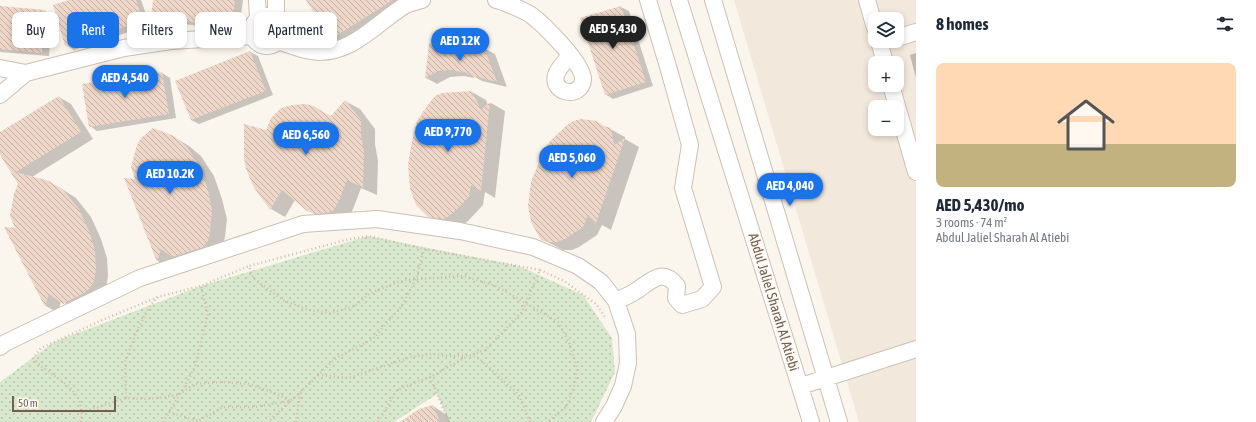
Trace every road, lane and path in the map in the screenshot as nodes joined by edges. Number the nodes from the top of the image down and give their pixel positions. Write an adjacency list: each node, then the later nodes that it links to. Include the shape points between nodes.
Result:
1 (257, 0): 9 (street)
2 (276, 0): 10 (street)
3 (422, 0): 16 (street, via 406,4 356,41 342,48 311,51)
4 (496, 0): 17 (street, via 530,15 553,34)
5 (648, 0): 29 (street, via 690,146 683,188 712,287 702,299 682,305 676,298 677,286 671,279 654,278)
6 (679, 0): 38 (street, Abdul Jaliel Sharah Al Atiebi)
7 (713, 0): 37 (street, Abdul Jaliel Sharah Al Atiebi)
8 (867, 0): 11 (street)
9 (258, 12)
10 (276, 12)
11 (870, 12)
12 (254, 24): 14 (street)
13 (916, 32): 15 (street)
14 (253, 36): 19 (street, via 172,41 124,48)
15 (904, 36)
16 (301, 48)
17 (570, 55)
18 (0, 68): 19 (street)
19 (26, 73): 21 (street)
20 (893, 92): 22 (street)
21 (0, 95)
22 (916, 170)
23 (424, 249): 24 (path, via 368,236); 25 (path); 26 (path)
24 (249, 266): 26 (path, via 253,278 283,300 308,310 331,313 355,306 370,293 404,280); 27 (path)
25 (540, 270): 30 (path); 31 (path, via 564,281 592,301)
26 (416, 279): 30 (path, via 464,276 496,286); 35 (path, via 401,307 374,339 336,358)
27 (201, 286): 28 (path); 40 (path, via 208,314 195,367)
28 (158, 297): 41 (path, via 149,307 125,362); 43 (path, via 41,348 34,358 68,384 78,398)
29 (616, 302): 32 (street, via 601,282 578,266 533,246 460,230 377,219 302,224 140,278); 53 (street, via 627,334 628,363 623,386)
30 (526, 304): 34 (path, via 522,312 485,350); 52 (path, via 558,322 569,342 577,368 575,384 566,407)
31 (607, 320)
32 (0, 347)
33 (916, 349): 37 (street)
34 (470, 355): 35 (path, via 432,354 411,357 349,378); 36 (path); 51 (path, via 480,359 519,395)
35 (318, 375): 39 (path)
36 (430, 377): 49 (path, via 397,390); 50 (path)
37 (827, 377): 38 (street); 55 (street, Abdul Jaliel Sharah Al Atiebi)
38 (801, 386): 54 (street, Abdul Jaliel Sharah Al Atiebi)
39 (300, 393): 42 (path); 48 (path)
40 (180, 394): 41 (path, via 162,398); 42 (path, via 194,384 221,382 249,384); 44 (path)
41 (126, 398): 43 (path)
42 (290, 401): 44 (path, via 253,407 223,407 198,421); 47 (path)
43 (82, 412): 45 (path)
44 (169, 412): 46 (path)
45 (81, 422)
46 (163, 422)
47 (268, 422)
48 (296, 422)
49 (378, 422)
50 (449, 422)
51 (530, 422)
52 (547, 422)
53 (604, 422)
54 (811, 422)
55 (839, 422)

